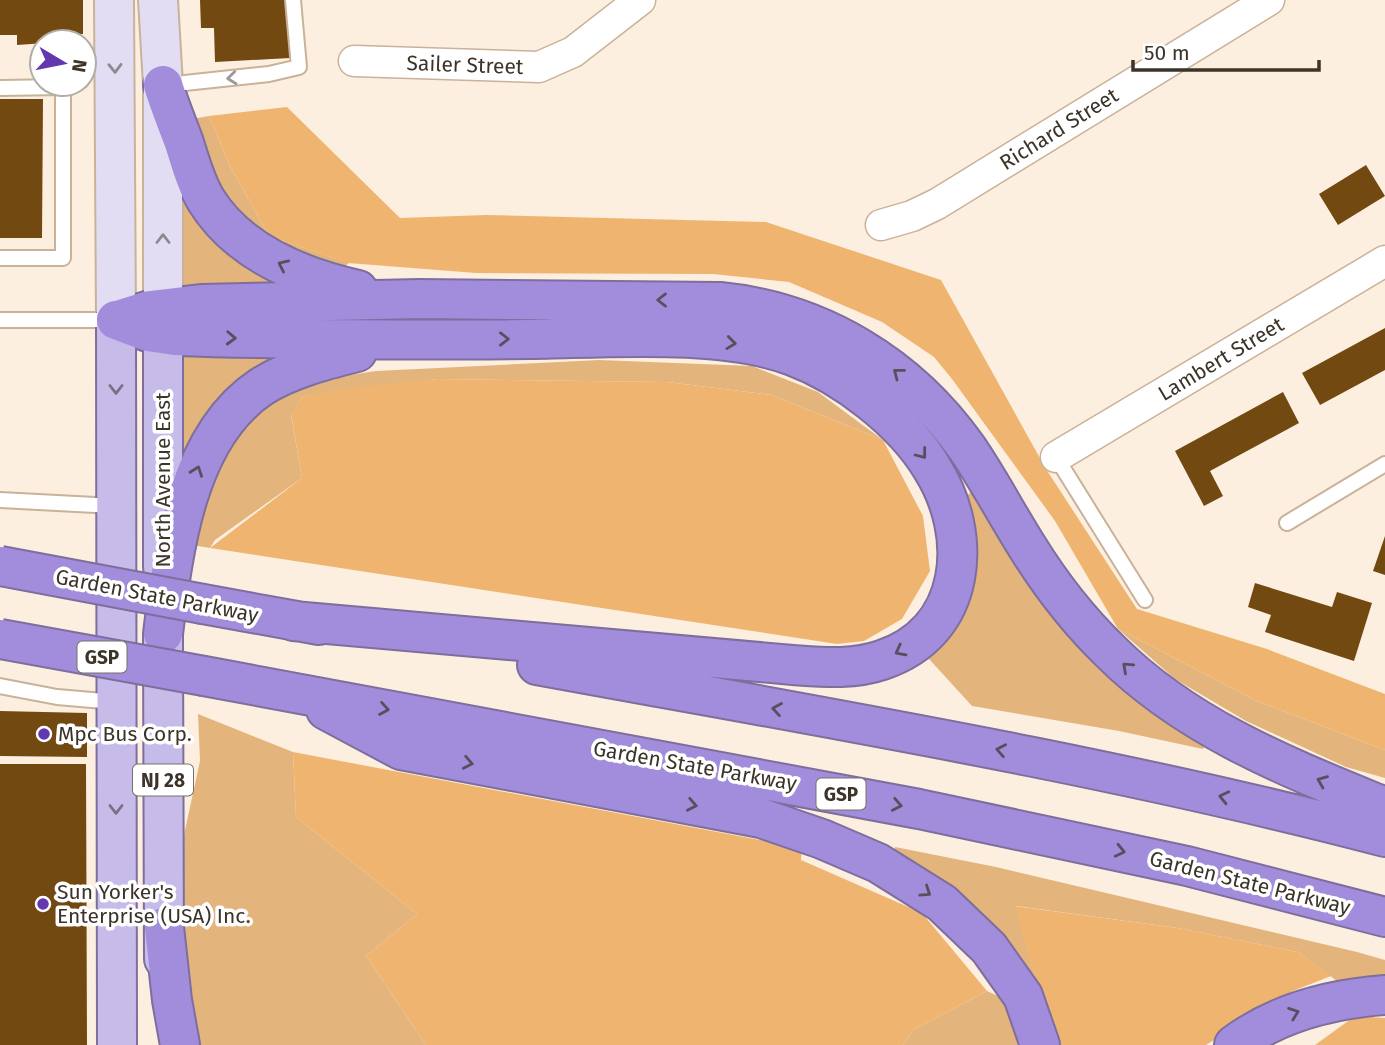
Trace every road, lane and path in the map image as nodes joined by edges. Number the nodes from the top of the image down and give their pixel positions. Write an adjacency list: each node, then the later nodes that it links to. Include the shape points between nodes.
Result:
1 (114, 0): 14 (main road, NJ 28, one-way to 14)
2 (158, 0): 7 (main road, North Avenue East / NJ 28)
3 (293, 0): 7 (lane, one-way to 7, via 299,67)
4 (640, 0): 6 (street, Sailer Street, via 573,52 538,67)
5 (1269, 0): 9 (street, Richard Street, via 937,204)
6 (354, 61)
7 (163, 85): 12 (highway, one-way to 7, via 370,293 320,279 277,263 243,241 206,200); 15 (main road, North Avenue East / NJ 28, one-way to 7)
8 (0, 88): 10 (lane, via 63,87 63,258)
9 (881, 225)
10 (0, 258)
11 (1385, 261): 17 (street, Lambert Street)
12 (419, 299): 15 (highway, via 201,304); 30 (highway, one-way to 12, via 1237,743 1132,671 1055,587 941,415 900,374 847,340 774,311 720,302)
13 (0, 320): 14 (lane)
14 (116, 320): 15 (highway, via 132,327); 20 (main road, NJ 28, one-way to 20)
15 (163, 321): 16 (highway, one-way to 16, via 257,338); 25 (main road, North Avenue East / NJ 28)
16 (436, 340): 24 (highway, one-way to 24, via 678,339 759,347 808,362 875,406 932,467 956,526 957,564 948,601 932,627 910,647 884,660 837,667); 25 (highway, one-way to 16, via 191,488 204,454 235,410 263,386 299,369 373,349)
17 (1056, 457): 23 (lane)
18 (1385, 464): 21 (lane)
19 (0, 500): 20 (lane)
20 (116, 506): 29 (main road, NJ 28)
21 (1287, 523)
22 (0, 566): 24 (highway, Garden State Parkway, bridge)
23 (1144, 600)
24 (293, 621): 31 (highway, Garden State Parkway, one-way to 24, via 969,744)
25 (163, 634): 33 (main road, North Avenue East / NJ 28)
26 (0, 639): 28 (highway, Garden State Parkway / GSP, bridge)
27 (0, 686): 29 (lane)
28 (293, 692): 32 (highway, Garden State Parkway / GSP, one-way to 32, via 1010,827); 38 (highway, one-way to 38, via 401,750 761,818 878,863 942,903 989,948 1023,996)
29 (116, 702): 35 (main road, NJ 28, one-way to 35)
30 (1385, 807)
31 (1385, 837)
32 (1385, 917)
33 (164, 927): 36 (main road, North Avenue East / NJ 28); 37 (highway)
34 (1385, 995): 39 (highway, one-way to 34, via 1296,1012)
35 (117, 1045)
36 (164, 1045)
37 (180, 1045)
38 (1040, 1045)
39 (1234, 1045)

